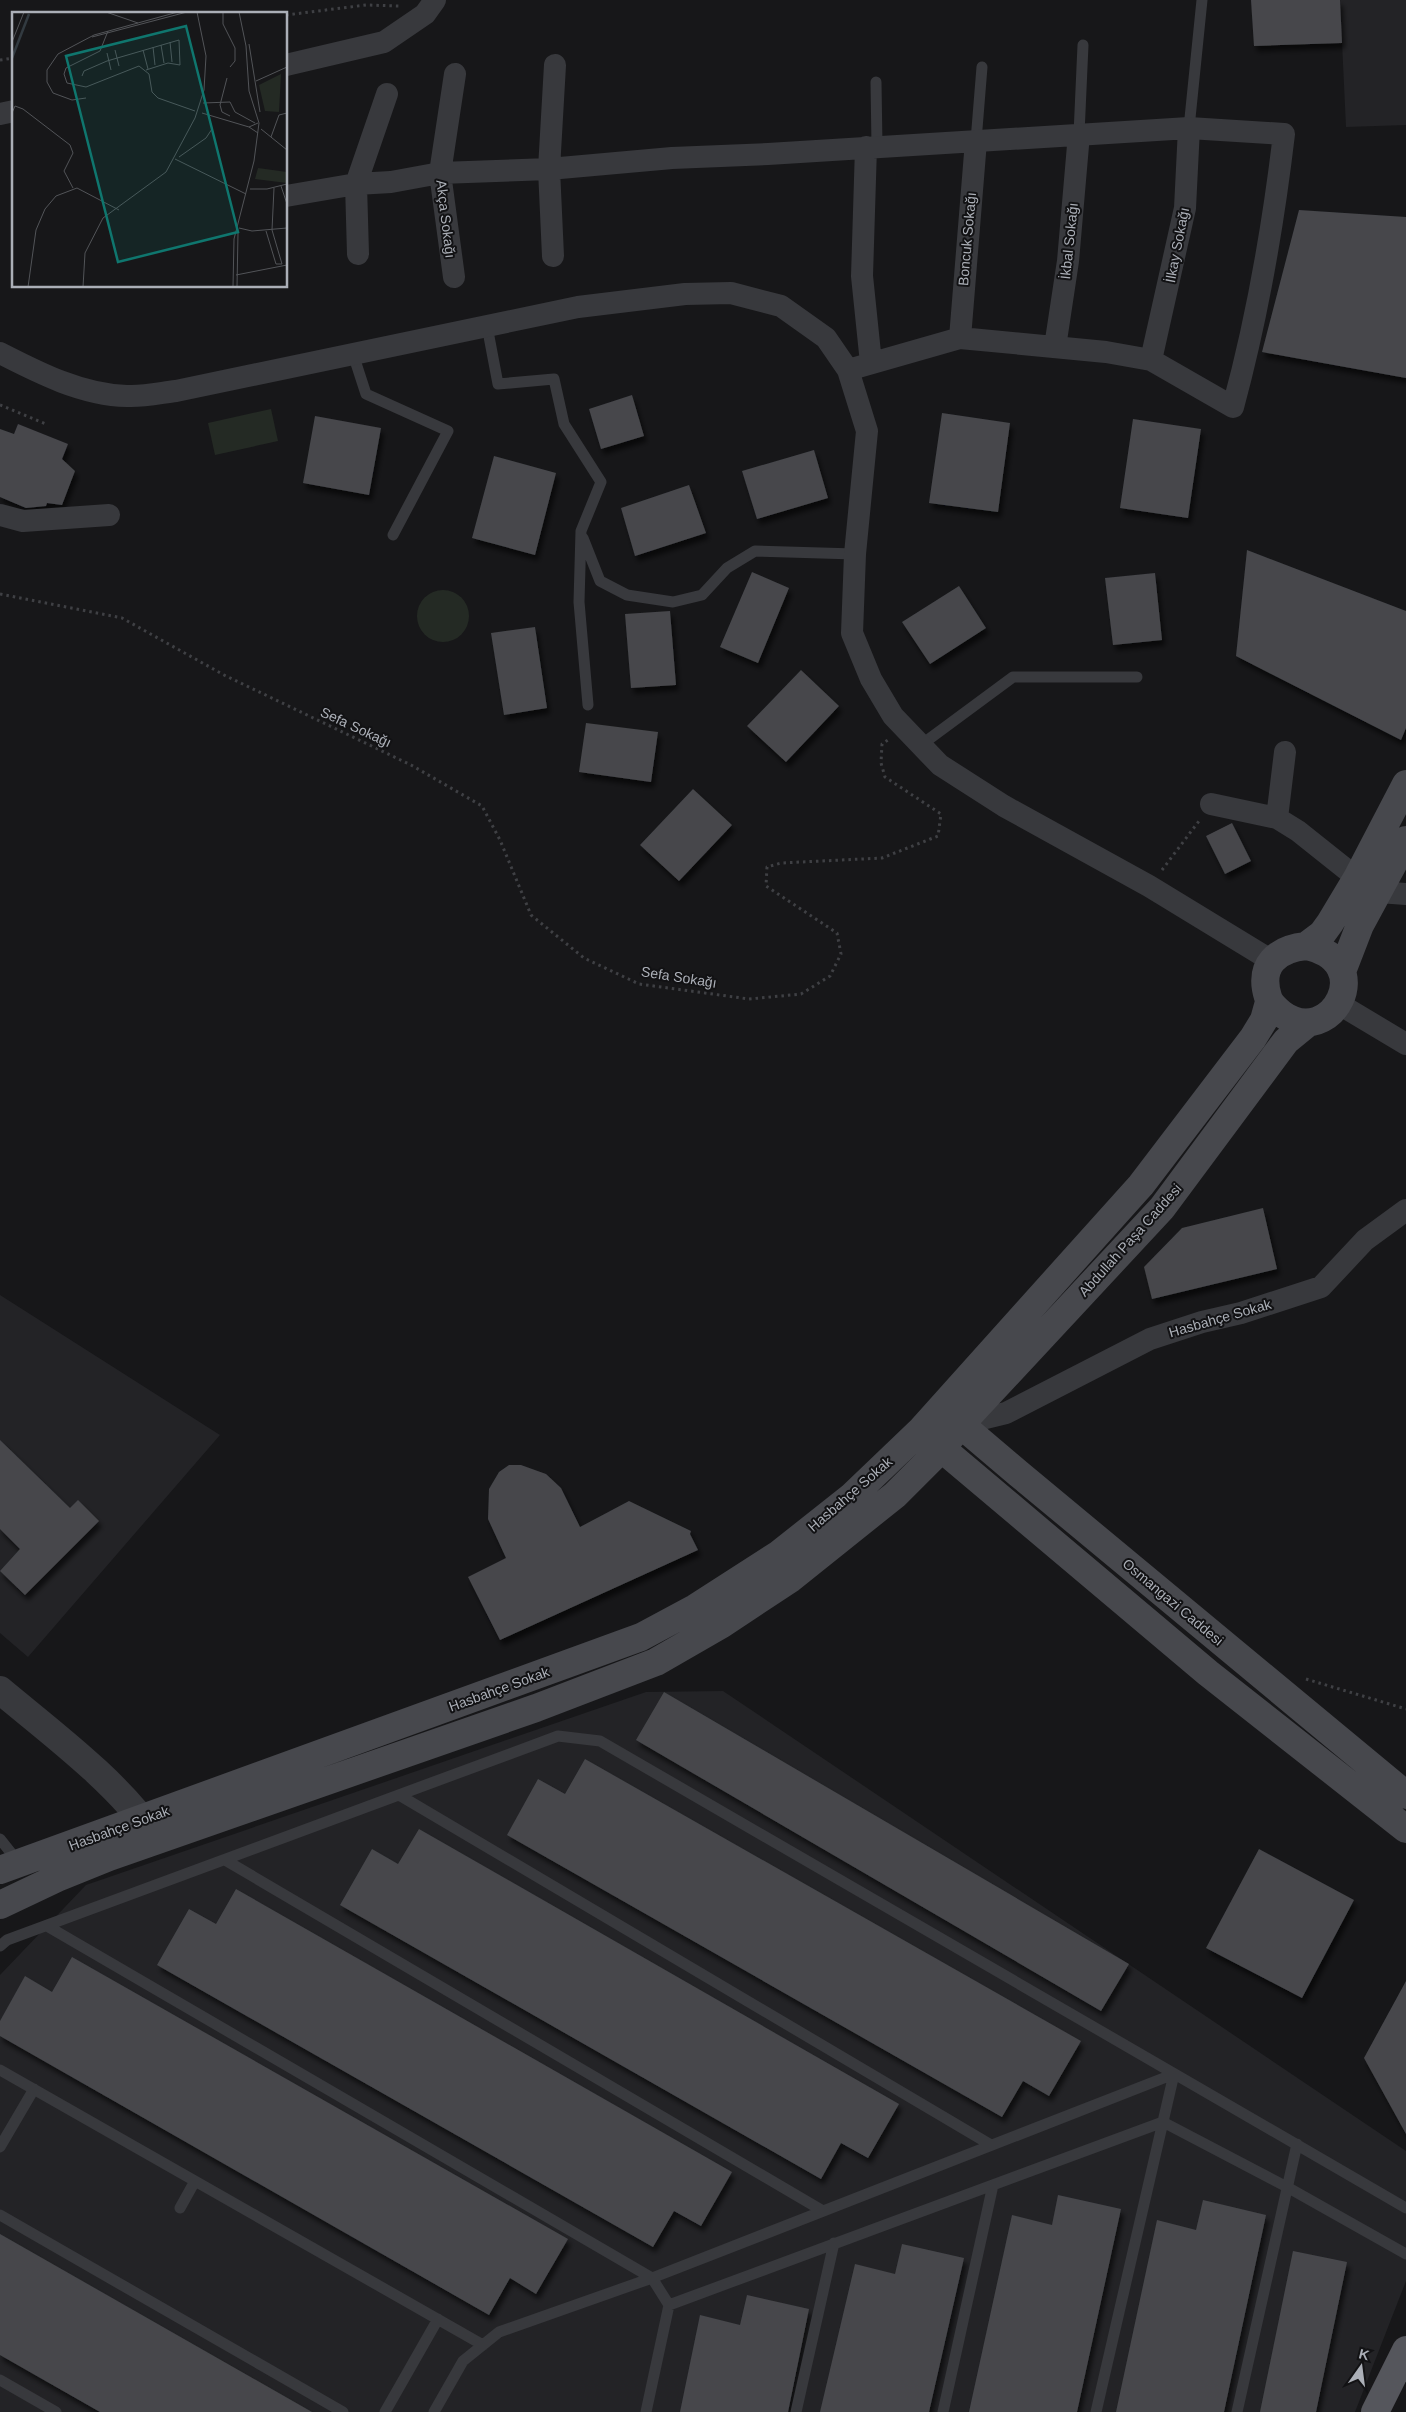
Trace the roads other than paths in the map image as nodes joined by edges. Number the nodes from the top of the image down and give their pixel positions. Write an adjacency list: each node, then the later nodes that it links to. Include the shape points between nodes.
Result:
1 (1202, 0): 10 (lane)
2 (430, 7): 4 (street, via 384,42)
3 (1084, 45): 11 (lane)
4 (288, 65)
5 (555, 65): 14 (street)
6 (982, 67): 12 (lane)
7 (455, 74): 15 (street, Akça Sokağı)
8 (876, 82): 13 (lane)
9 (387, 94): 16 (street)
10 (1189, 128): 11 (street); 26 (street, İlkay Sokağı, via 1185,208); 26 (street, via 1284,134 1271,236 1250,347 1233,407)
11 (1080, 134): 12 (street); 23 (street, İkbal Sokağı, via 1068,261)
12 (976, 141): 13 (street); 22 (street, Boncuk Sokağı)
13 (871, 147): 14 (street, via 672,158); 27 (street, via 862,276)
14 (549, 169): 15 (street); 19 (street)
15 (440, 173): 16 (street); 20 (street, Akça Sokağı)
16 (356, 184): 17 (street); 18 (street)
17 (288, 196)
18 (358, 254)
19 (553, 256)
20 (454, 276)
21 (487, 326): 25 (street); 28 (street, via 578,307 685,294 731,293 782,306 826,338); 31 (lane, via 498,384 554,379 564,424 601,482)
22 (960, 338): 23 (street); 27 (street)
23 (1055, 348): 26 (street)
24 (0, 353): 25 (street, via 37,372 85,389 129,397 176,391)
25 (353, 354): 32 (lane, via 366,394 448,431)
26 (1151, 360)
27 (871, 363): 28 (street)
28 (848, 370): 33 (street, via 867,430)
29 (0, 515): 30 (street, via 22,521)
30 (109, 515)
31 (581, 532): 33 (lane, via 600,581 626,596 673,602 702,595 727,568 755,551); 35 (lane, via 579,602)
32 (393, 536)
33 (855, 554): 36 (street, via 852,633 871,679 893,716)
34 (1137, 677): 36 (lane, via 1013,677)
35 (588, 705)
36 (921, 745): 45 (street, via 940,765 1004,806 1149,886)
37 (1285, 752): 40 (street)
38 (1406, 784): 42 (main road)
39 (1211, 804): 40 (street)
40 (1277, 818): 42 (street)
41 (1406, 840): 42 (main road)
42 (1368, 885): 43 (street); 44 (main road, via 1322,934); 46 (main road, via 1360,925)
43 (1406, 894)
44 (1306, 946): 45 (main road, via 1284,951); 46 (main road, via 1330,954)
45 (1272, 961): 47 (main road, via 1266,982)
46 (1342, 968): 48 (main road, via 1343,993)
47 (1269, 1002): 49 (main road, via 1287,1017); 52 (main road, Abdullah Paşa Caddesi, via 1264,1020 1253,1038 1141,1185)
48 (1339, 1004): 49 (main road, via 1326,1016); 50 (street)
49 (1308, 1023): 52 (main road, Abdullah Paşa Caddesi, via 1286,1041 1162,1208)
50 (1406, 1044)
51 (1406, 1210): 52 (street, Hasbahçe Sokak, via 1365,1240 1322,1287 1150,1339 1006,1413)
52 (951, 1416): 53 (main road, Hasbahçe Sokak); 54 (main road, Abdullah Paşa Caddesi); 57 (main road, Osmangazi Caddesi)
53 (921, 1430): 54 (main road); 59 (main road, Hasbahçe Sokak, via 851,1497 779,1554 695,1608 641,1637)
54 (942, 1448): 58 (main road, via 1208,1673); 59 (main road, Hasbahçe Sokak, via 894,1495 790,1579 656,1662 536,1708)
55 (0, 1690): 59 (street, via 87,1764)
56 (400, 1795): 61 (lane); 67 (lane, via 558,1736 600,1741); 71 (lane)
57 (1406, 1795)
58 (1406, 1829)
59 (150, 1830): 62 (main road, Hasbahçe Sokak); 63 (main road, Hasbahçe Sokak)
60 (0, 1840): 62 (lane)
61 (225, 1860): 64 (lane); 78 (lane)
62 (9, 1867)
63 (0, 1905)
64 (48, 1926): 65 (lane, via 7,1940); 82 (lane)
65 (0, 1946)
66 (0, 2070): 68 (lane)
67 (1174, 2074): 69 (lane); 70 (lane); 71 (lane)
68 (34, 2089): 72 (lane); 73 (lane)
69 (1163, 2122): 74 (lane); 75 (lane); 95 (lane)
70 (1296, 2144): 75 (lane); 77 (lane)
71 (991, 2145): 78 (lane)
72 (0, 2147)
73 (195, 2181): 76 (lane); 84 (lane)
74 (993, 2184): 80 (lane); 94 (lane)
75 (1287, 2187): 81 (lane); 96 (lane)
76 (180, 2208)
77 (1406, 2208)
78 (823, 2211): 82 (lane)
79 (0, 2215): 89 (lane)
80 (834, 2244): 83 (lane); 93 (lane)
81 (1406, 2254)
82 (652, 2278): 83 (lane); 85 (lane, via 499,2332)
83 (669, 2305): 92 (lane)
84 (438, 2319): 85 (lane); 90 (lane)
85 (483, 2345): 91 (lane, via 463,2361)
86 (1406, 2350): 97 (main road)
87 (0, 2380): 88 (lane)
88 (56, 2412)
89 (343, 2412)
90 (385, 2412)
91 (434, 2412)
92 (646, 2412)
93 (796, 2412)
94 (943, 2412)
95 (1096, 2412)
96 (1237, 2412)
97 (1375, 2412)

